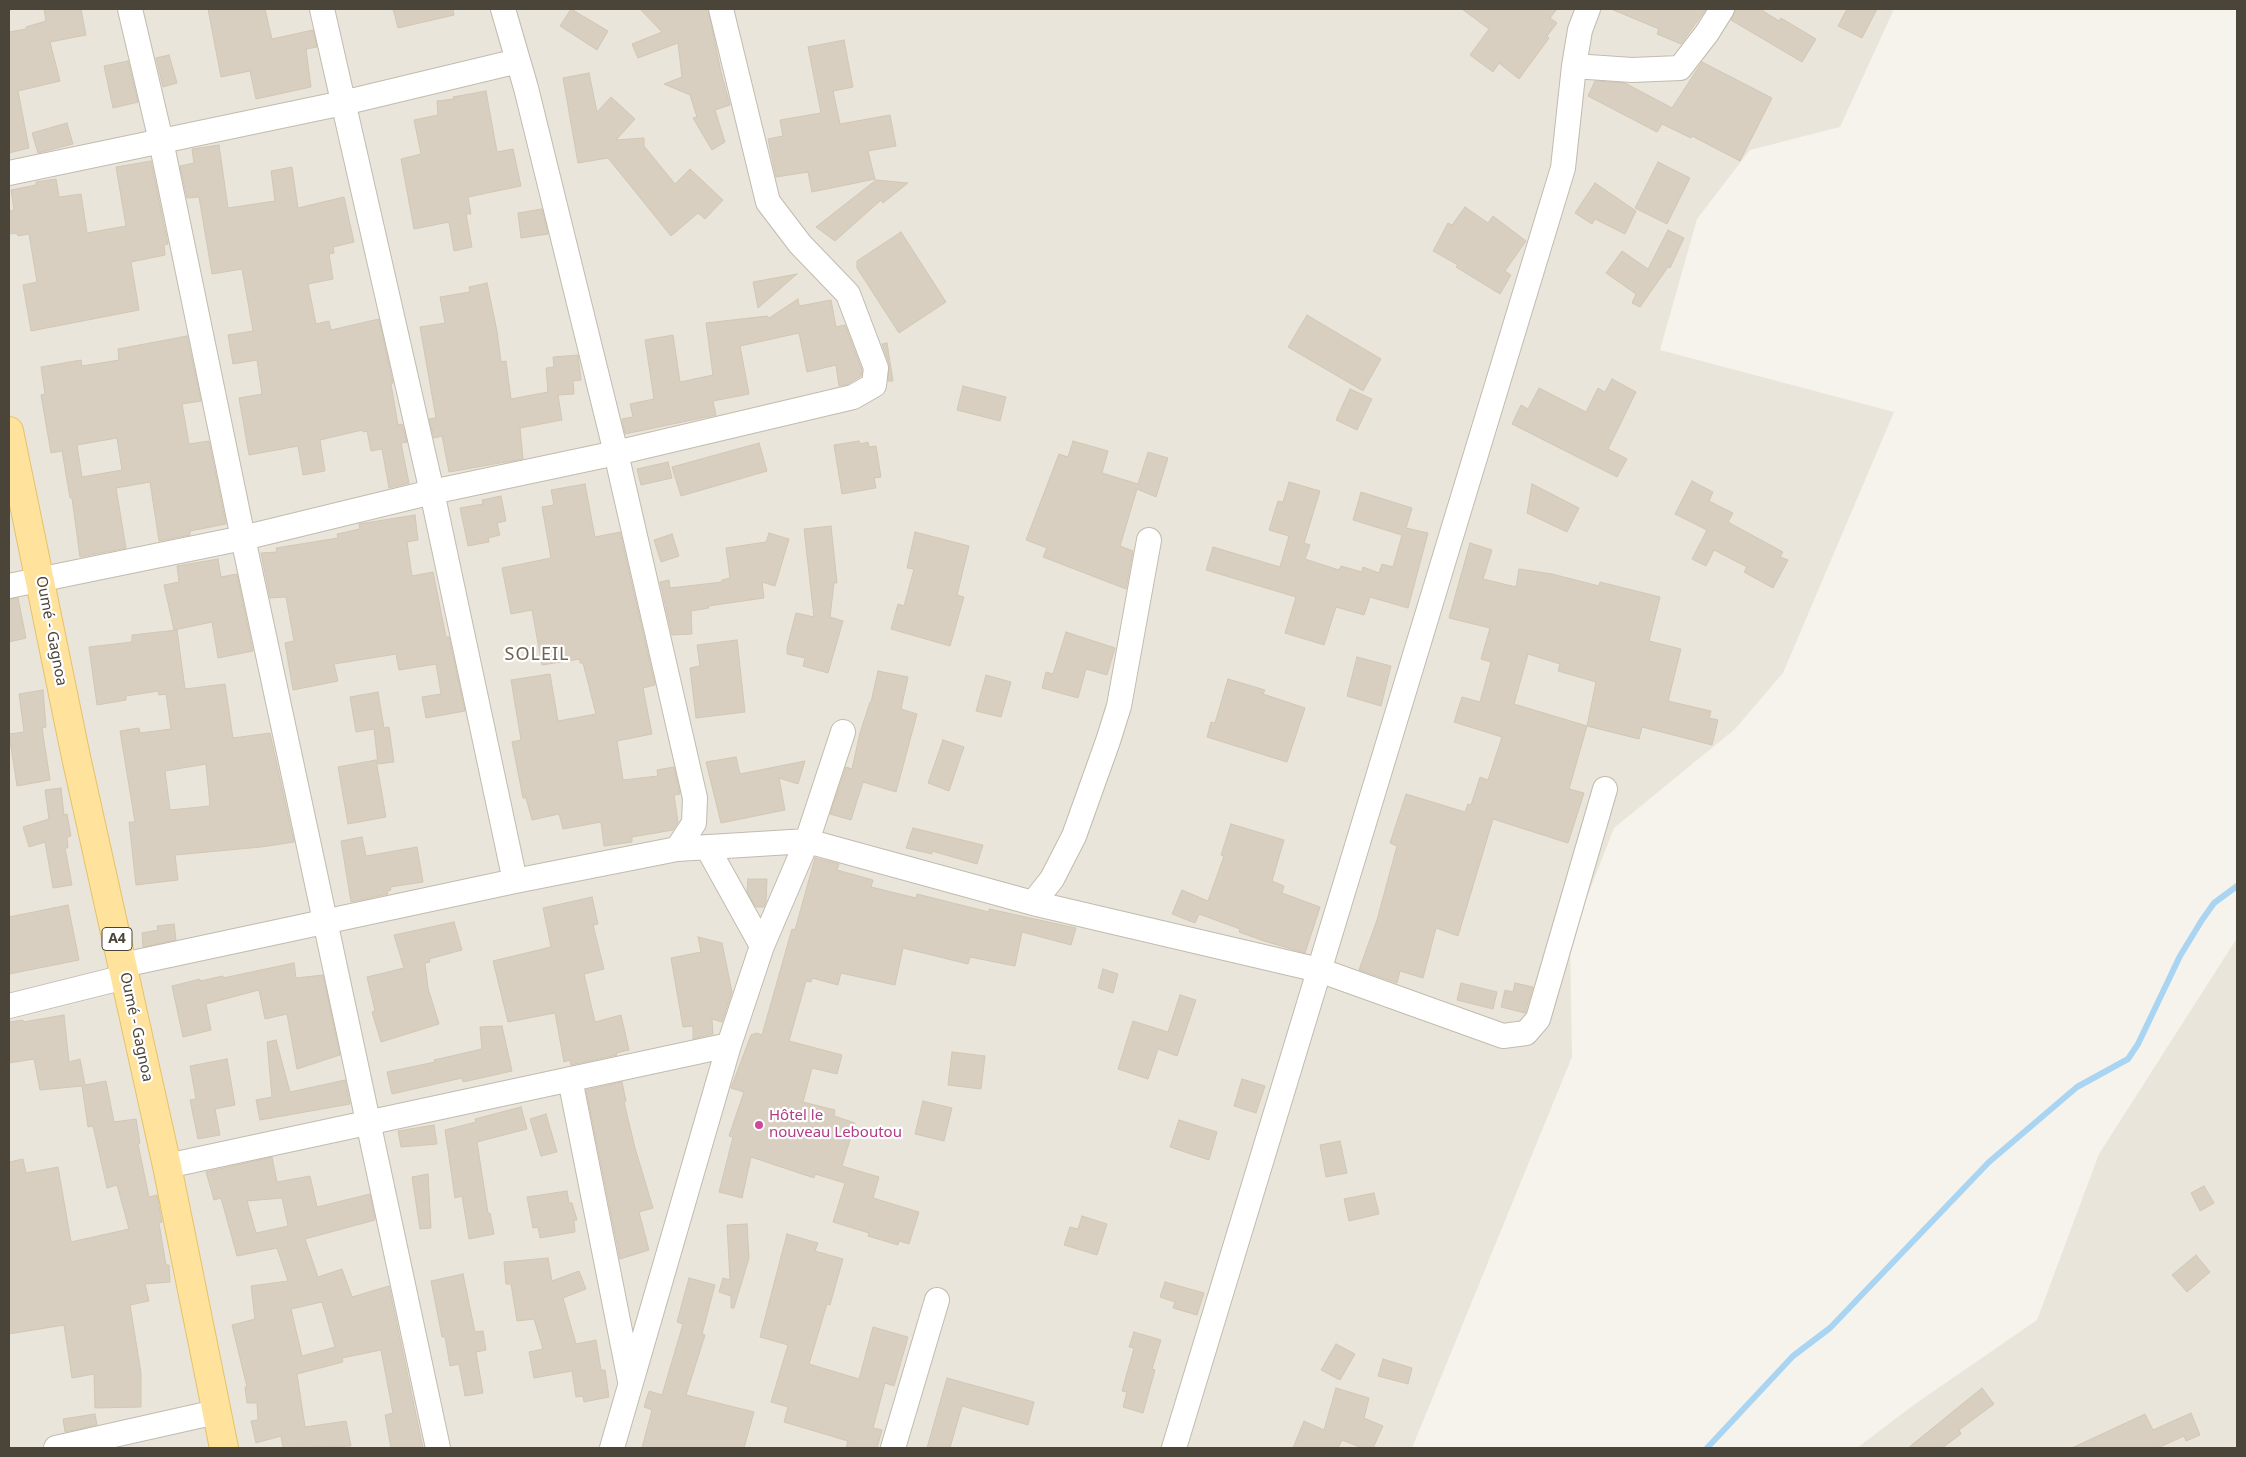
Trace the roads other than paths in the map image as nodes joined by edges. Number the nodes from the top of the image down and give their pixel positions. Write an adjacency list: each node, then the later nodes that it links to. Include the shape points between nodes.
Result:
1 (130, 9): 10 (street)
2 (322, 9): 9 (street)
3 (503, 9): 7 (street)
4 (721, 9): 13 (street, via 768,202 800,244 848,294 876,368 874,385 852,397)
5 (1588, 9): 8 (street, via 1580,30)
6 (1722, 9): 8 (street, via 1680,68 1632,70)
7 (518, 61): 9 (street); 13 (street)
8 (1574, 66): 28 (street, via 1563,168)
9 (343, 103): 10 (street); 14 (street)
10 (161, 141): 11 (street); 15 (street)
11 (9, 174)
12 (9, 431): 17 (main road, Oumé - Gagnoa / A4)
13 (616, 453): 14 (street); 23 (street, via 696,798 694,823)
14 (432, 492): 15 (street); 24 (street)
15 (243, 538): 17 (street); 26 (street)
16 (1149, 540): 25 (street, via 1119,706 1074,836 1052,879)
17 (41, 579): 18 (street); 29 (main road, Oumé - Gagnoa / A4, via 76,757)
18 (9, 586)
19 (843, 732): 21 (street)
20 (1605, 789): 28 (street, via 1538,1020 1526,1034 1503,1036)
21 (807, 841): 22 (street); 25 (street); 27 (street)
22 (707, 847): 23 (street); 27 (street)
23 (677, 849): 24 (street)
24 (515, 881): 26 (street)
25 (1033, 903): 28 (street)
26 (326, 922): 29 (street); 33 (street)
27 (762, 946): 31 (street)
28 (1319, 970): 43 (street)
29 (124, 971): 30 (street); 34 (main road, Oumé - Gagnoa / A4)
30 (9, 1006)
31 (728, 1045): 32 (street); 36 (street)
32 (570, 1079): 33 (street); 36 (street)
33 (368, 1122): 34 (street); 40 (street)
34 (167, 1166): 37 (main road, Oumé - Gagnoa / A4)
35 (937, 1300): 42 (street)
36 (631, 1385): 41 (street)
37 (216, 1412): 38 (street); 39 (main road, Oumé - Gagnoa / A4)
38 (56, 1448)
39 (224, 1448)
40 (438, 1448)
41 (612, 1448)
42 (893, 1448)
43 (1174, 1448)

